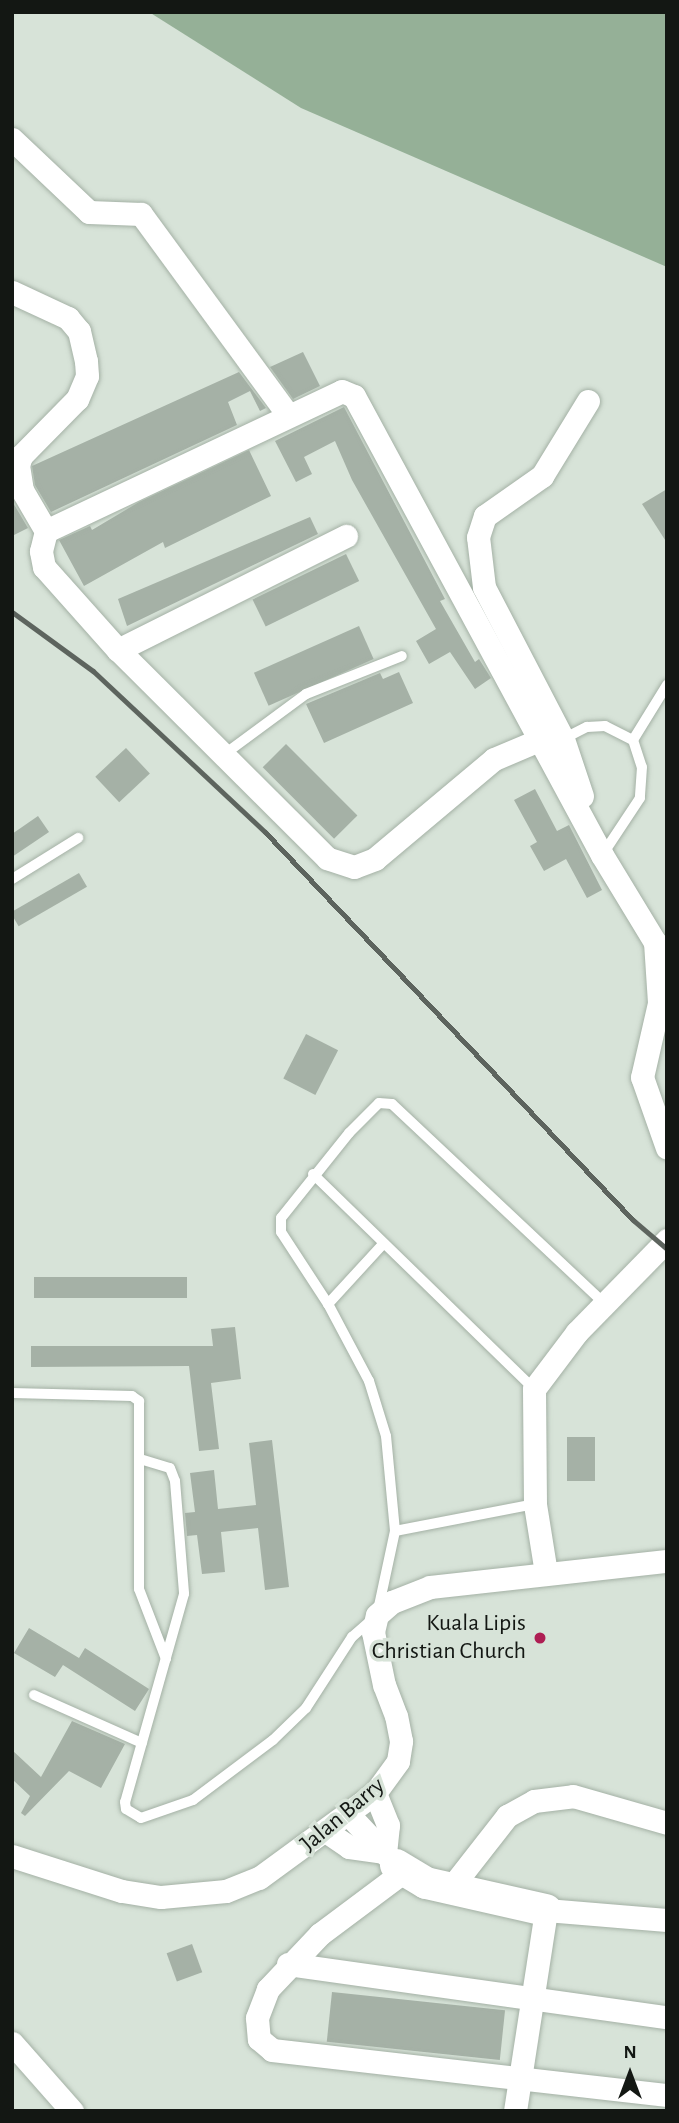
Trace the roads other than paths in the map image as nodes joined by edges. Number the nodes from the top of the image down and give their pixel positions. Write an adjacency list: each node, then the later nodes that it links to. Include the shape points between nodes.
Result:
1 (12, 139): 4 (street, via 89,212 141,214)
2 (12, 292): 5 (street, via 68,318 79,331 86,361 87,376 77,399 21,456 18,465 22,490)
3 (588, 401): 10 (street, via 542,476 485,516 478,527 484,587)
4 (288, 415): 5 (street); 11 (street, via 342,391 360,403)
5 (46, 531): 7 (street, via 41,551 44,567)
6 (346, 536): 7 (street)
7 (118, 650): 13 (street)
8 (402, 656): 13 (lane, via 306,694)
9 (667, 685): 12 (lane)
10 (563, 739): 12 (lane, via 587,727 605,726); 15 (street)
11 (540, 740): 13 (street, via 494,759 374,859 354,867 327,858); 15 (street)
12 (634, 740): 15 (lane, via 642,767 640,798)
13 (222, 756)
14 (78, 838): 16 (lane)
15 (602, 855): 17 (street)
16 (12, 879)
17 (661, 938): 18 (street, via 659,1003 642,1077)
18 (667, 1148)
19 (313, 1174): 21 (lane); 22 (lane, via 281,1218 281,1232); 23 (lane, via 379,1103 392,1104)
20 (667, 1240): 23 (street)
21 (383, 1244): 22 (lane); 24 (lane)
22 (328, 1304): 28 (lane, via 369,1381 386,1436)
23 (605, 1304): 24 (street)
24 (534, 1389): 27 (street)
25 (12, 1393): 26 (lane, via 132,1396 139,1401)
26 (140, 1459): 32 (lane, via 139,1589); 32 (lane, via 170,1468 175,1480 184,1594)
27 (535, 1504): 28 (lane); 30 (street)
28 (395, 1531): 31 (lane)
29 (667, 1561): 30 (street)
30 (546, 1573): 31 (street, via 430,1587 392,1602)
31 (377, 1615): 34 (lane, via 352,1637 306,1708 273,1740 193,1800 141,1818 126,1809 125,1802); 35 (street, Jalan Barry, via 373,1632 376,1655 401,1741 398,1761)
32 (166, 1659): 34 (lane)
33 (34, 1695): 34 (lane)
34 (142, 1743)
35 (375, 1793): 36 (street, Jalan Barry); 40 (street, via 388,1825)
36 (348, 1814): 38 (street, Jalan Barry); 40 (street)
37 (667, 1823): 41 (street, via 573,1796 534,1801 507,1816)
38 (327, 1832): 39 (street, Jalan Barry, via 259,1878 226,1891 161,1897 122,1891); 40 (street, via 349,1847)
39 (12, 1856)
40 (395, 1863): 41 (street); 44 (street)
41 (450, 1889): 42 (street)
42 (546, 1910): 43 (street); 45 (street)
43 (667, 1920)
44 (288, 1964): 45 (street); 48 (street, via 268,1989 257,2018 259,2039 272,2050)
45 (535, 2001): 46 (street); 48 (street)
46 (667, 2017)
47 (12, 2043): 50 (street)
48 (520, 2079): 49 (street); 51 (street)
49 (667, 2095)
50 (72, 2111)
51 (515, 2111)

